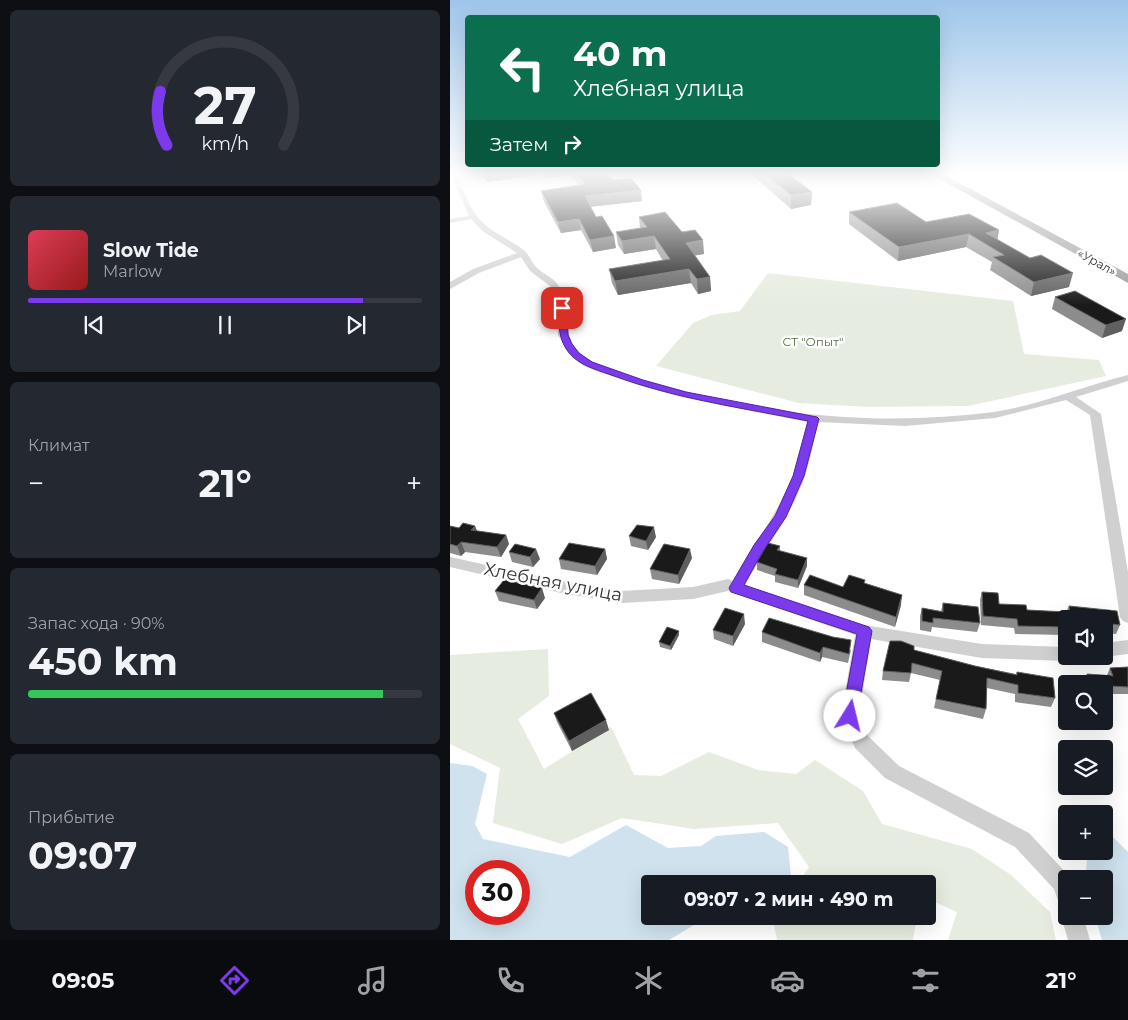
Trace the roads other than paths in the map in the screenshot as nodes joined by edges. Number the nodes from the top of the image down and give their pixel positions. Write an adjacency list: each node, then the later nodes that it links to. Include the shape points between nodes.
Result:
1 (473, 217): 3 (street); 4 (street)
2 (1014, 217): 5 (highway, «Урал»)
3 (450, 221)
4 (523, 254): 6 (street, via 476,271); 9 (street, via 533,269 554,285 560,296 564,335 576,355 588,364 685,395)
5 (1128, 279)
6 (450, 286)
7 (1128, 378): 8 (street)
8 (1067, 396): 9 (street, via 995,415 968,418 905,422); 12 (street, via 1095,414)
9 (813, 419): 11 (street, via 798,476 780,517)
10 (450, 562): 11 (street, Хлебная улица, via 622,597 693,593 728,585)
11 (736, 588): 13 (street, Хлебная улица)
12 (1128, 617)
13 (864, 631): 16 (street, Хлебная улица, via 982,651); 17 (street, via 850,716 861,742 892,772 1022,840)
14 (1128, 647): 15 (street)
15 (1113, 649)
16 (1058, 654)
17 (1058, 879)
18 (1075, 925): 19 (street)
19 (1079, 940)

